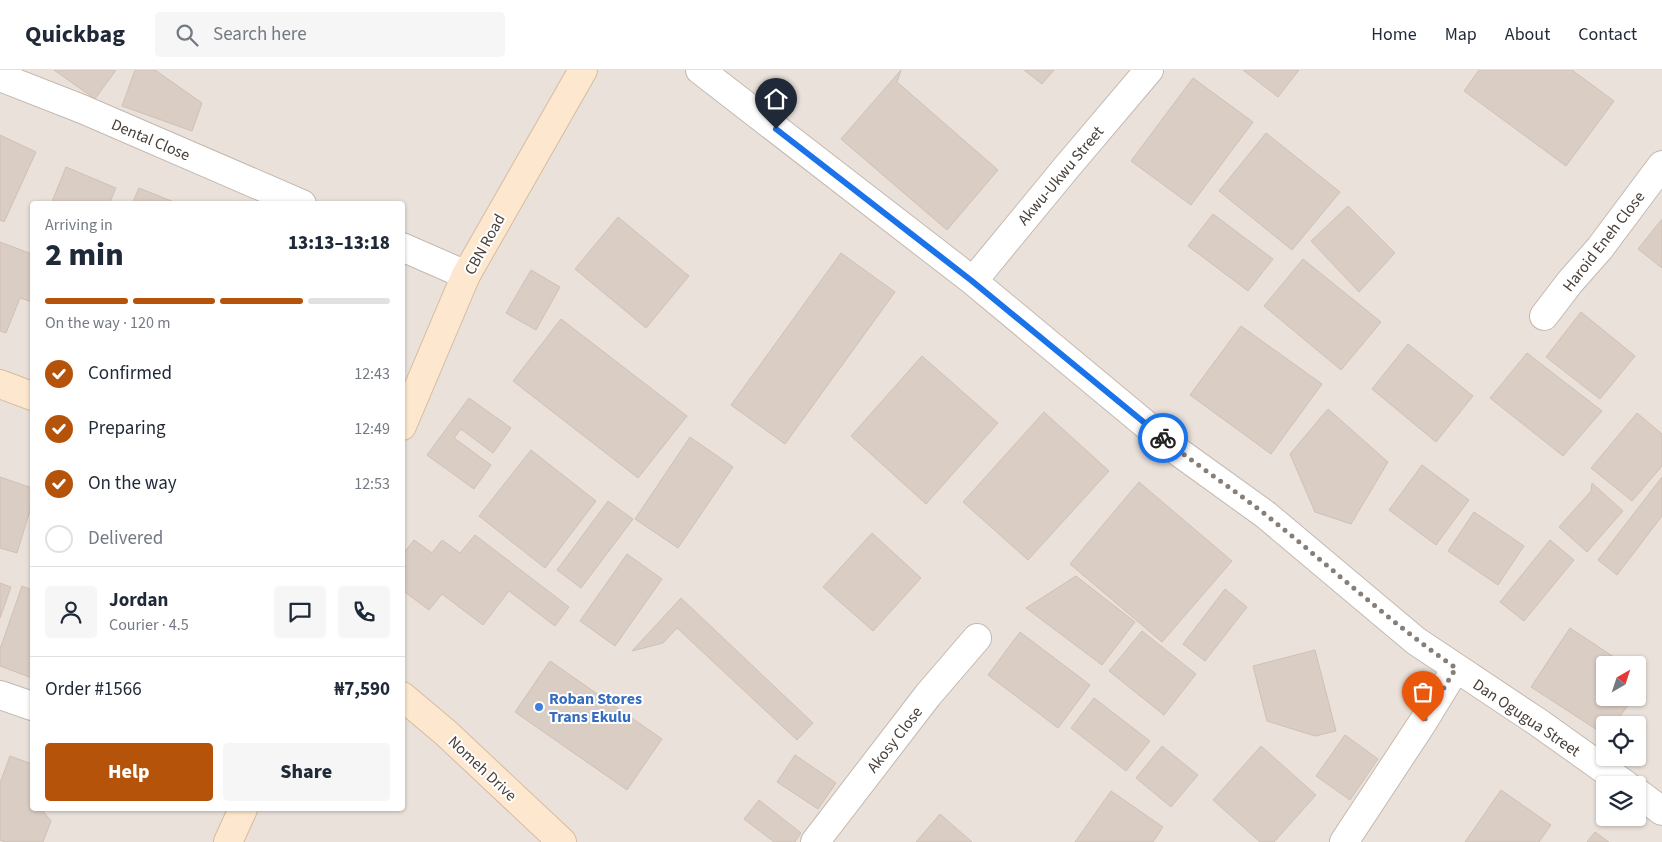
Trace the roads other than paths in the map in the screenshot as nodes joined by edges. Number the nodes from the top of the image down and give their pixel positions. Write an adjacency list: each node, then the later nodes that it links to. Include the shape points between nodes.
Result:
1 (583, 70): 8 (main road, CBN Road)
2 (700, 70): 9 (street, Dan Ogugua Street)
3 (1149, 70): 9 (street, Akwu-Ukwu Street)
4 (0, 76): 6 (street, Dental Close)
5 (1662, 166): 10 (street, Haroid Eneh Close)
6 (295, 201)
7 (405, 248): 8 (street)
8 (466, 274): 13 (main road, CBN Road)
9 (972, 281): 15 (street, Dan Ogugua Street, via 1180,452 1266,515 1416,640)
10 (1544, 316)
11 (0, 384): 12 (main road)
12 (30, 395)
13 (405, 419)
14 (977, 638): 23 (street, Akosy Close, via 928,695)
15 (1456, 668): 19 (street, Dan Ogugua Street); 24 (street)
16 (0, 695): 18 (street)
17 (405, 699): 22 (main road, Nomeh Drive)
18 (30, 705)
19 (1613, 776)
20 (242, 811): 21 (main road)
21 (228, 842)
22 (562, 842)
23 (815, 842)
24 (1344, 842)

